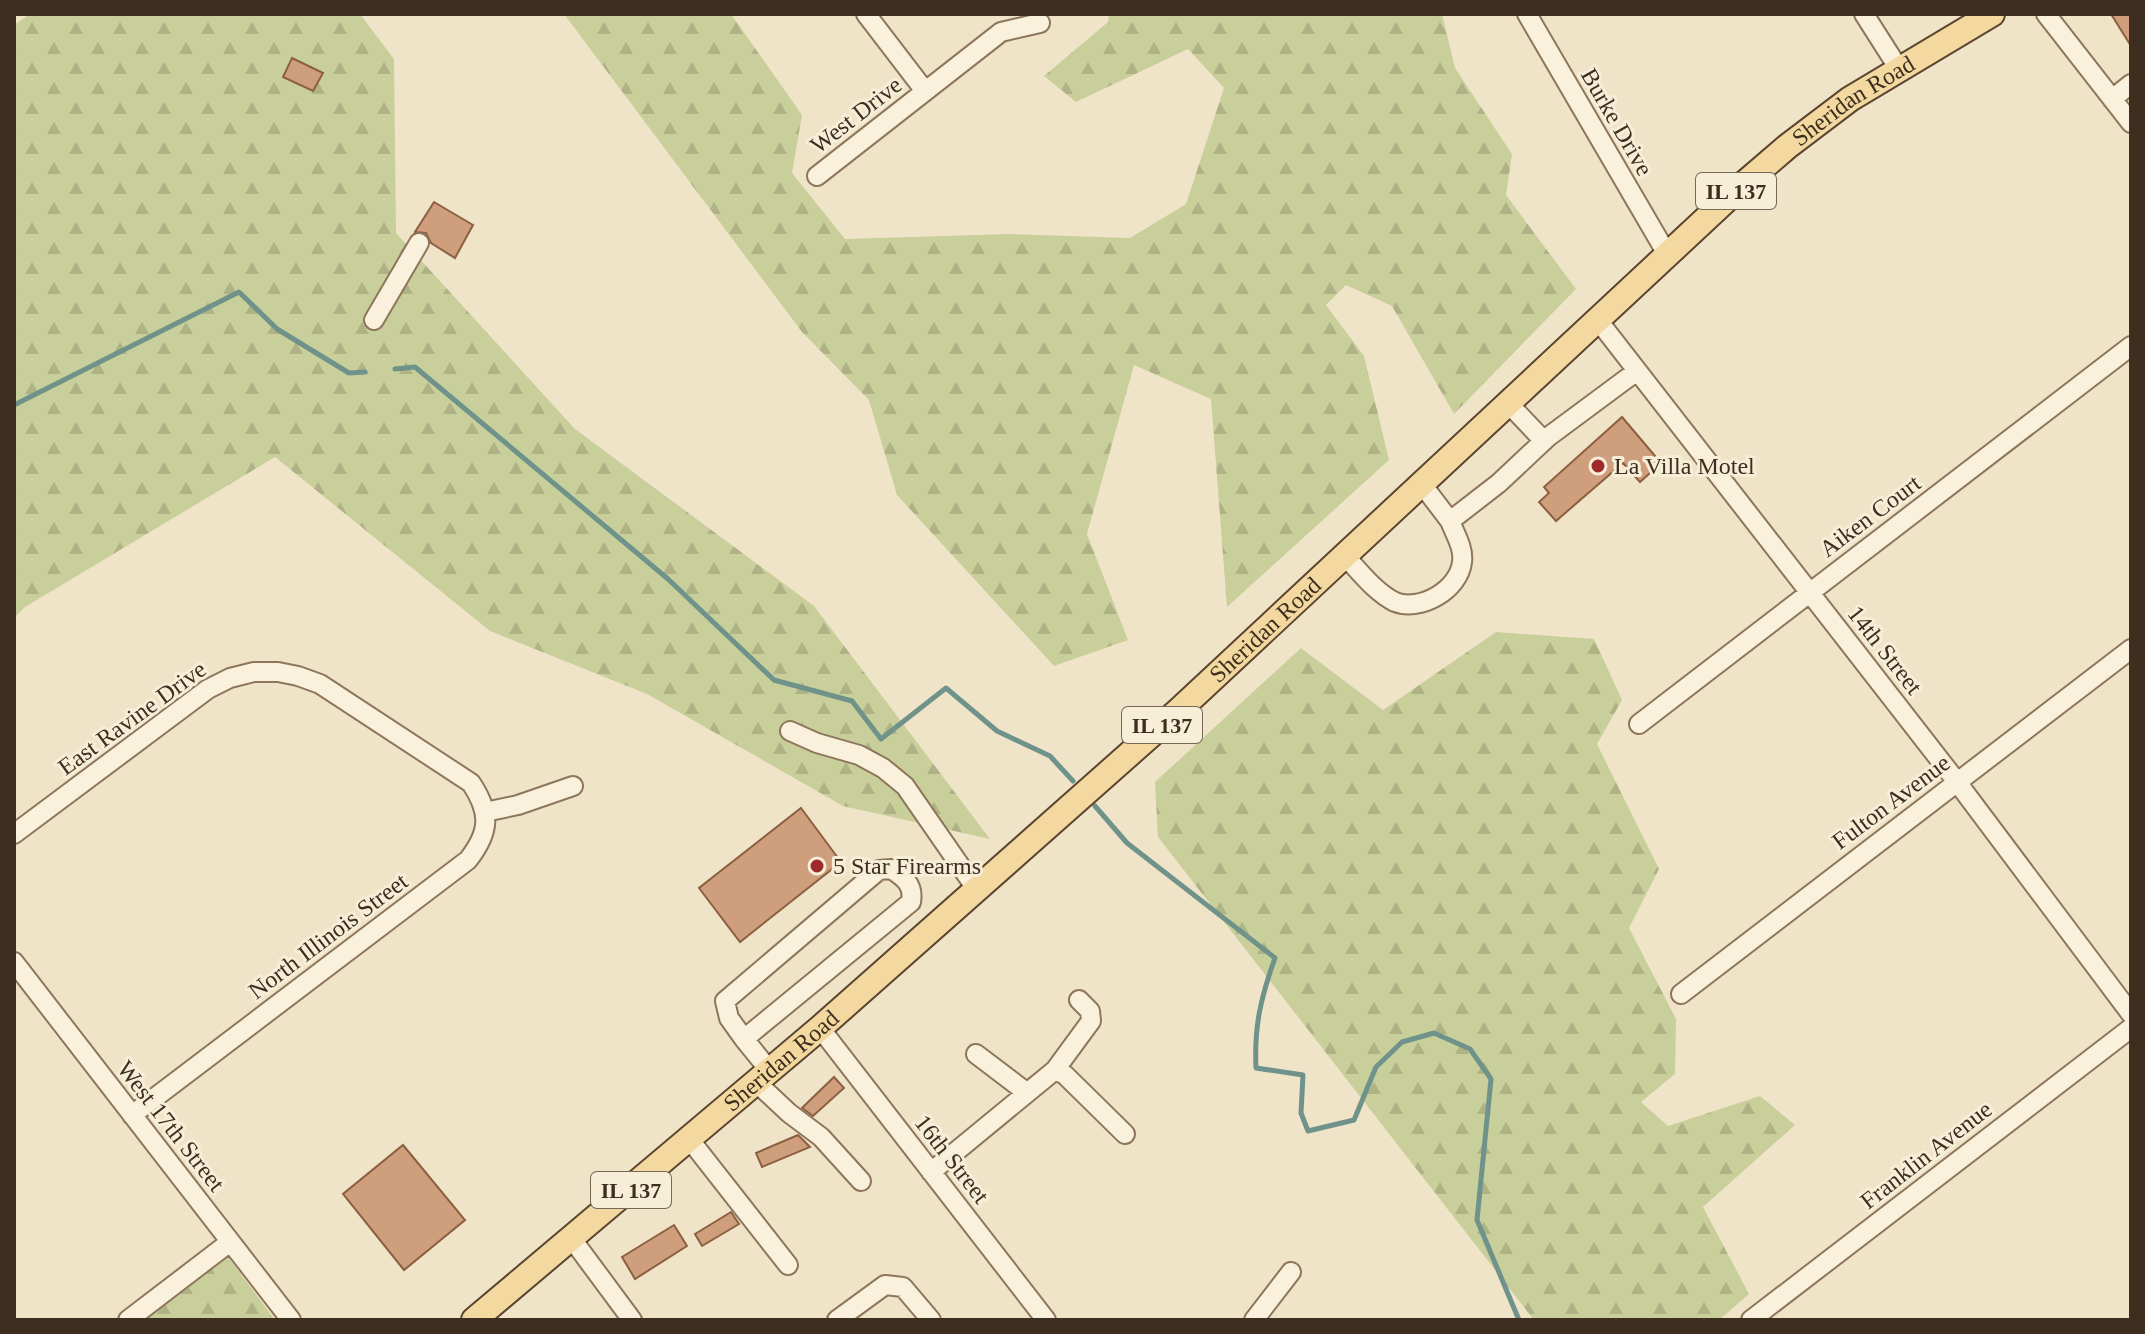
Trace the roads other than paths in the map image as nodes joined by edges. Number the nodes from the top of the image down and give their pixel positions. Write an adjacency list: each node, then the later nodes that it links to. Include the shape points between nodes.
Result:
1 (866, 14): 9 (street)
2 (1527, 14): 14 (street, Burke Drive)
3 (1864, 14): 7 (street)
4 (1992, 14): 7 (main road, Sheridan Road / IL 137)
5 (2046, 14): 10 (street)
6 (1040, 23): 9 (street, West Drive, via 1001,32)
7 (1899, 69): 14 (main road, Sheridan Road / IL 137, via 1788,146)
8 (2131, 84): 10 (street)
9 (925, 91): 12 (street, West Drive)
10 (2112, 99): 11 (street)
11 (2131, 123)
12 (817, 176)
13 (419, 243): 16 (street)
14 (1667, 254): 15 (main road, Sheridan Road / IL 137)
15 (1597, 319): 18 (street, 14th Street); 19 (main road, Sheridan Road / IL 137)
16 (374, 320)
17 (2131, 346): 24 (street, Aiken Court)
18 (1637, 371): 20 (street); 24 (street, 14th Street)
19 (1507, 402): 20 (street); 21 (main road, Sheridan Road / IL 137)
20 (1544, 441): 22 (street)
21 (1421, 483): 22 (street); 23 (main road, Sheridan Road / IL 137)
22 (1450, 521): 23 (street, via 1462,562 1450,585 1428,602 1394,601)
23 (1345, 556): 32 (main road, Sheridan Road / IL 137)
24 (1810, 593): 26 (street, Aiken Court); 28 (street, 14th Street)
25 (2131, 649): 28 (street, Fulton Avenue)
26 (1639, 724)
27 (790, 731): 32 (street, via 859,755 905,786)
28 (1957, 782): 34 (street, Fulton Avenue); 36 (street, 14th Street)
29 (573, 786): 30 (street)
30 (485, 812): 31 (street, East Ravine Drive, via 471,783 320,684 278,672 254,672 208,689); 44 (street, North Illinois Street, via 481,843 468,860)
31 (14, 834)
32 (977, 890): 37 (main road, Sheridan Road / IL 137)
33 (14, 962): 44 (street, West 17th Street)
34 (1681, 994)
35 (1079, 1000): 41 (street, via 1090,1011 1091,1021)
36 (2131, 1014)
37 (820, 1028): 42 (main road, Sheridan Road / IL 137); 47 (street, 16th Street)
38 (2131, 1028): 61 (street, Franklin Avenue)
39 (744, 1039): 39 (street, via 729,1018 725,1001 879,870 891,869 905,878 913,891 911,902); 42 (street)
40 (976, 1054): 43 (street)
41 (1055, 1070): 43 (street); 45 (street)
42 (763, 1077): 46 (main road, Sheridan Road / IL 137); 48 (street, via 789,1113 821,1137)
43 (1026, 1092): 47 (street)
44 (132, 1115): 50 (street, West 17th Street)
45 (1125, 1134)
46 (690, 1140): 49 (main road, Sheridan Road / IL 137); 51 (street)
47 (931, 1172): 59 (street, 16th Street)
48 (861, 1181)
49 (572, 1239): 55 (main road, Sheridan Road / IL 137); 56 (street)
50 (230, 1242): 53 (street); 54 (street, West 17th Street)
51 (788, 1265)
52 (1291, 1272): 60 (street)
53 (128, 1320)
54 (291, 1320)
55 (474, 1320)
56 (632, 1320)
57 (837, 1320): 58 (street, via 885,1285 903,1287)
58 (931, 1320)
59 (1046, 1320)
60 (1254, 1320)
61 (1751, 1320)

